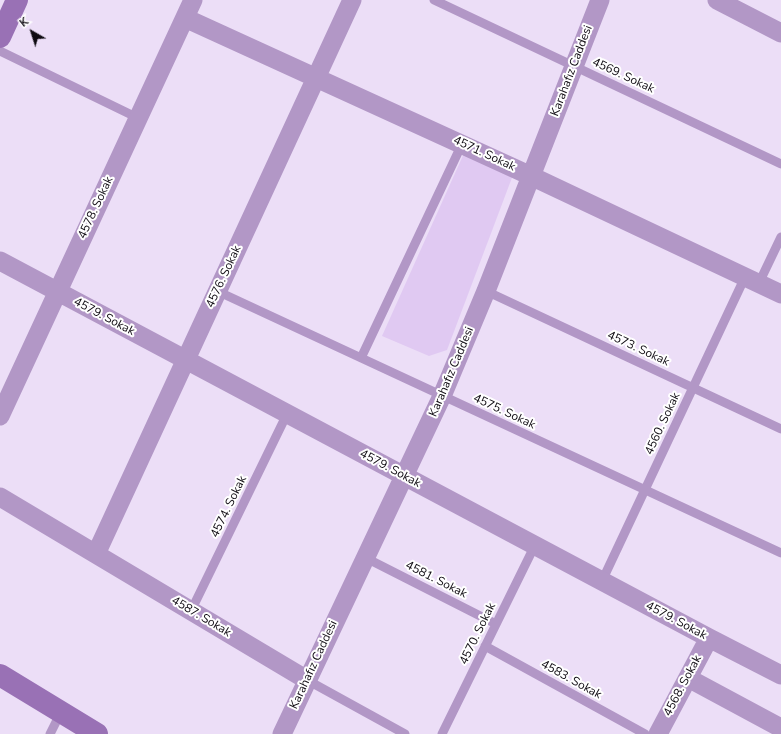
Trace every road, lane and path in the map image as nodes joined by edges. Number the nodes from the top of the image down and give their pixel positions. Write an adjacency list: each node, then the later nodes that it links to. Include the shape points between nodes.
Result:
1 (17, 0): 9 (street)
2 (193, 0): 7 (street, 4578. Sokak)
3 (352, 0): 12 (street, 4576. Sokak)
4 (434, 0): 11 (lane, 4569. Sokak)
5 (600, 0): 11 (street, Karahafız Caddesi)
6 (729, 3): 8 (street)
7 (185, 18): 12 (street, 4571. Sokak); 13 (street, 4578. Sokak)
8 (781, 32)
9 (0, 37)
10 (0, 51): 13 (lane)
11 (574, 66): 15 (lane, 4569. Sokak); 16 (street, Karahafız Caddesi)
12 (316, 78): 14 (street, 4571. Sokak); 20 (street, 4576. Sokak)
13 (138, 118): 22 (street, 4578. Sokak)
14 (462, 144): 16 (street, 4571. Sokak); 24 (lane)
15 (781, 164)
16 (531, 176): 19 (street, 4571. Sokak); 21 (street, Karahafız Caddesi)
17 (781, 237): 19 (lane, 4560. Sokak)
18 (0, 261): 22 (street, 4579. Sokak)
19 (752, 280): 23 (street, 4571. Sokak); 26 (lane, 4560. Sokak)
20 (217, 291): 24 (lane, 4575. Sokak); 25 (street, 4576. Sokak)
21 (486, 291): 26 (lane, 4573. Sokak); 27 (street, Karahafız Caddesi)
22 (58, 292): 25 (street, 4579. Sokak); 29 (street, 4578. Sokak)
23 (781, 294)
24 (361, 358): 27 (lane, 4575. Sokak)
25 (186, 360): 28 (street, 4579. Sokak); 36 (street, 4576. Sokak)
26 (693, 388): 30 (lane, 4573. Sokak); 32 (lane, 4560. Sokak)
27 (442, 396): 31 (street, Karahafız Caddesi); 32 (lane, 4575. Sokak)
28 (288, 414): 31 (street, 4579. Sokak); 39 (lane, 4574. Sokak)
29 (0, 416)
30 (781, 429)
31 (404, 476): 34 (street, 4579. Sokak); 37 (street, Karahafız Caddesi)
32 (645, 490): 35 (lane, 4575. Sokak); 38 (lane, 4560. Sokak)
33 (0, 497): 36 (street, 4587. Sokak)
34 (534, 545): 38 (street, 4579. Sokak); 40 (lane, 4570. Sokak)
35 (781, 553)
36 (96, 554): 39 (street, 4587. Sokak)
37 (366, 558): 40 (lane, 4581. Sokak); 46 (street, Karahafız Caddesi)
38 (602, 581): 41 (street, 4579. Sokak)
39 (191, 611): 46 (street, 4587. Sokak)
40 (496, 624): 42 (lane, 4570. Sokak)
41 (709, 638): 44 (street, 4579. Sokak); 45 (street, 4568. Sokak)
42 (485, 646): 53 (lane, 4570. Sokak); 54 (lane, 4583. Sokak)
43 (0, 675): 47 (street)
44 (781, 675)
45 (688, 678): 48 (street); 55 (street, 4568. Sokak)
46 (307, 680): 51 (street, Karahafız Caddesi); 52 (lane, 4587. Sokak)
47 (61, 712): 49 (lane); 50 (street)
48 (781, 728)
49 (50, 734)
50 (97, 734)
51 (282, 734)
52 (405, 734)
53 (442, 734)
54 (645, 734)
55 (658, 734)

